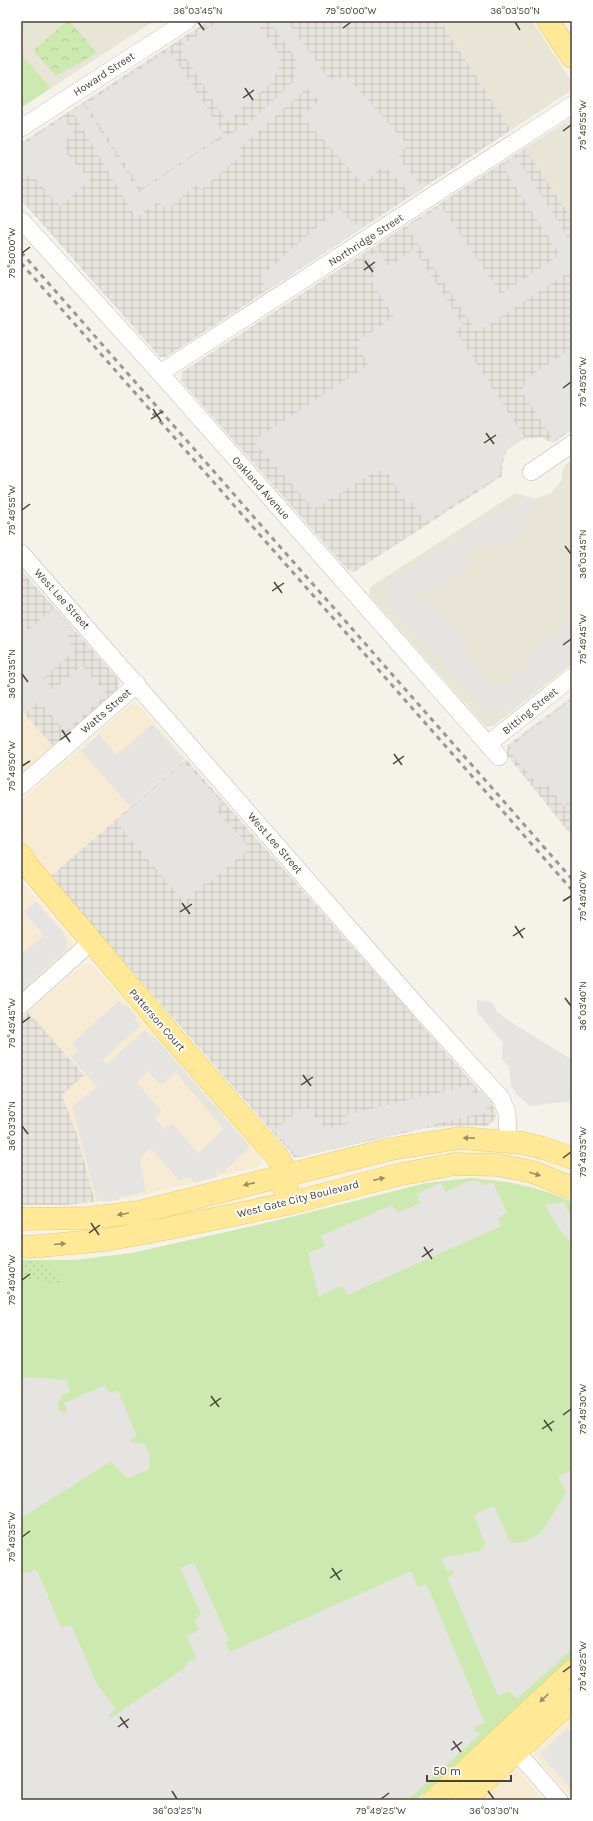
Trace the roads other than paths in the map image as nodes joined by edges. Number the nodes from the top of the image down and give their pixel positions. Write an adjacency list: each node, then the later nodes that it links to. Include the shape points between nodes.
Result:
1 (187, 21): 5 (street, Howard Street)
2 (548, 21): 3 (main road)
3 (572, 57)
4 (572, 105): 7 (street, Northridge Street)
5 (21, 128)
6 (21, 220): 7 (street, Oakland Avenue)
7 (160, 373): 13 (street, Oakland Avenue)
8 (572, 444): 9 (street)
9 (531, 472)
10 (21, 553): 12 (street, West Lee Street)
11 (572, 677): 13 (street, Bitting Street)
12 (137, 684): 14 (street, Watts Street); 18 (street, West Lee Street, via 501,1098 507,1114)
13 (494, 751)
14 (21, 786)
15 (23, 860): 16 (main road, Patterson Court)
16 (91, 942): 17 (street); 22 (main road, Patterson Court, via 280,1159)
17 (21, 1005)
18 (508, 1141): 19 (main road, one-way to 19, via 460,1138); 20 (main road, via 543,1148); 21 (main road, via 482,1153 456,1155)
19 (379, 1153): 22 (main road); 24 (main road, via 356,1169 305,1184)
20 (572, 1158)
21 (421, 1170): 23 (main road, West Gate City Boulevard, one-way to 23, via 455,1164 498,1165); 24 (main road, West Gate City Boulevard, one-way to 21)
22 (287, 1175): 25 (main road, one-way to 25, via 123,1214 88,1218); 26 (main road, via 288,1185 282,1191 223,1206)
23 (570, 1182)
24 (291, 1203): 26 (main road, West Gate City Boulevard)
25 (21, 1219)
26 (189, 1224): 27 (main road, West Gate City Boulevard, one-way to 26, via 105,1240)
27 (21, 1246)
28 (572, 1671): 30 (main road, one-way to 30)
29 (572, 1700): 30 (main road)
30 (510, 1744): 31 (main road); 32 (main road); 33 (street)
31 (434, 1800)
32 (464, 1800)
33 (559, 1800)

